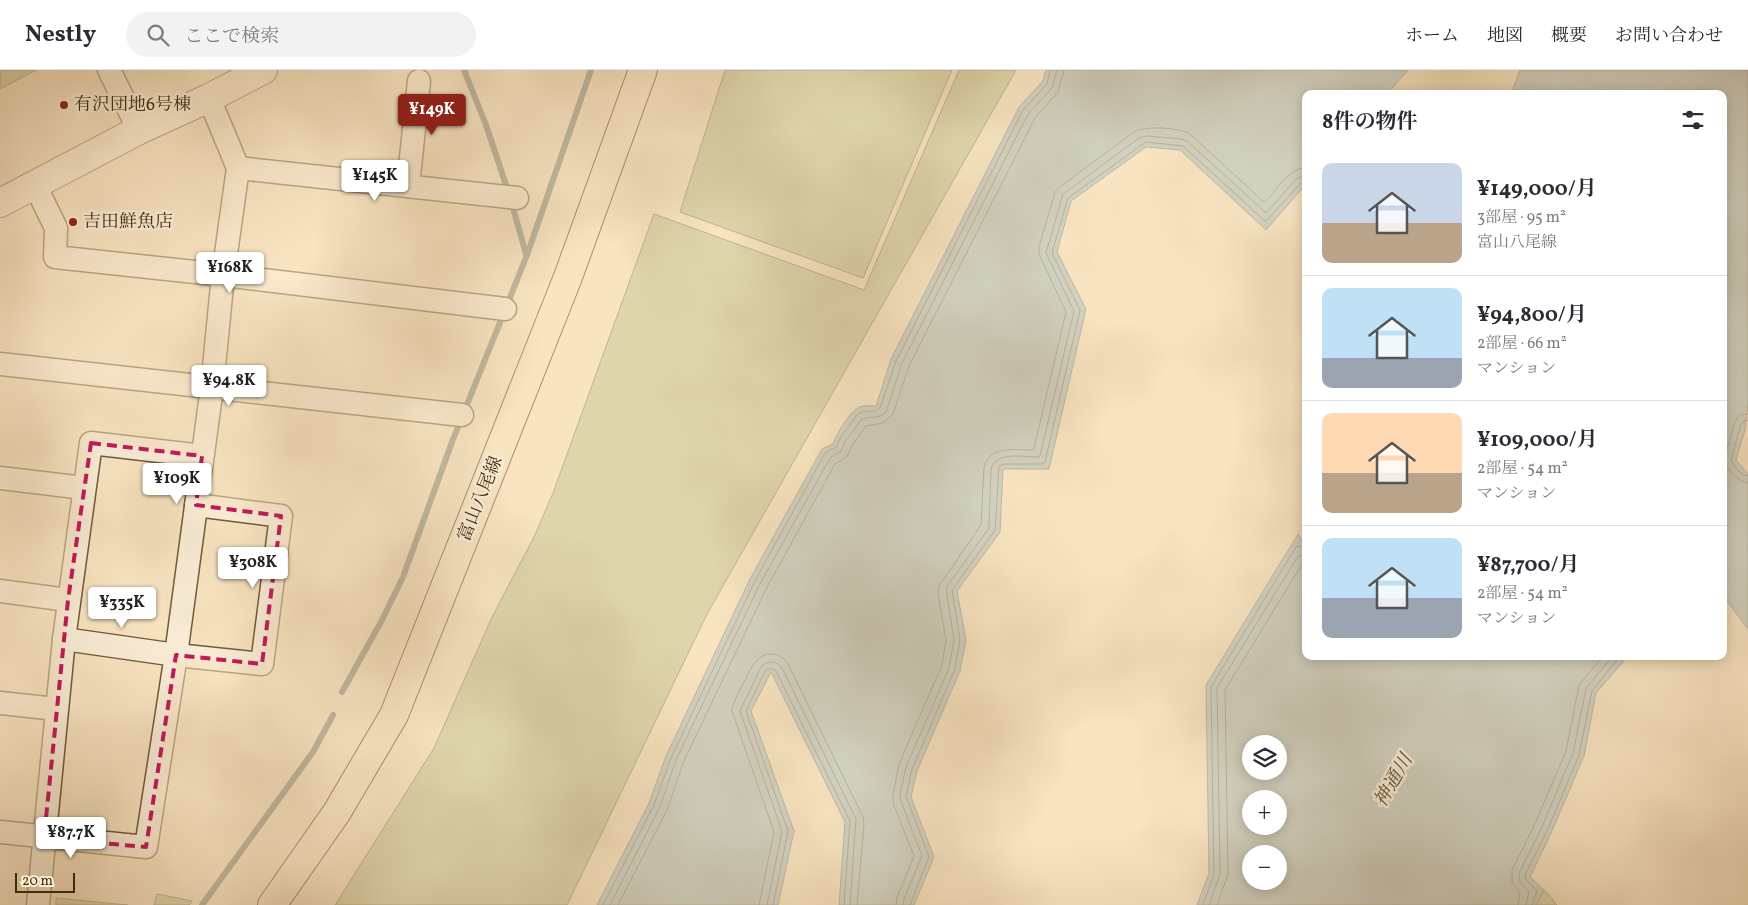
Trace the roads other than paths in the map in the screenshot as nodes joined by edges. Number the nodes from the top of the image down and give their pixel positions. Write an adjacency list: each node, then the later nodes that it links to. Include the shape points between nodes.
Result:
1 (111, 70): 8 (street)
2 (263, 70): 6 (street)
3 (634, 70): 7 (street)
4 (643, 70): 7 (main road, 富山八尾線)
5 (419, 81): 11 (street)
6 (209, 98): 8 (street); 9 (street)
7 (631, 106): 32 (main road, 富山八尾線, via 568,277 394,714 337,812)
8 (140, 130): 10 (street)
9 (238, 168): 11 (street); 14 (street)
10 (35, 185): 13 (street); 14 (street, via 56,228 55,257)
11 (408, 186): 12 (street)
12 (516, 198)
13 (0, 203)
14 (223, 275): 15 (street); 17 (street)
15 (505, 309)
16 (0, 364): 17 (street)
17 (212, 386): 18 (street); 19 (street)
18 (462, 415)
19 (202, 456): 21 (street, via 91,442); 22 (street)
20 (0, 478): 21 (street)
21 (84, 488): 24 (street)
22 (196, 505): 26 (street); 26 (street, via 281,516 262,664)
23 (0, 591): 24 (street)
24 (68, 600): 25 (street)
25 (64, 639): 26 (street); 28 (street)
26 (176, 655): 30 (street, via 146,847)
27 (0, 703): 28 (street)
28 (56, 709): 30 (street)
29 (0, 832): 30 (street)
30 (44, 838): 31 (street)
31 (38, 905)
32 (272, 905)

